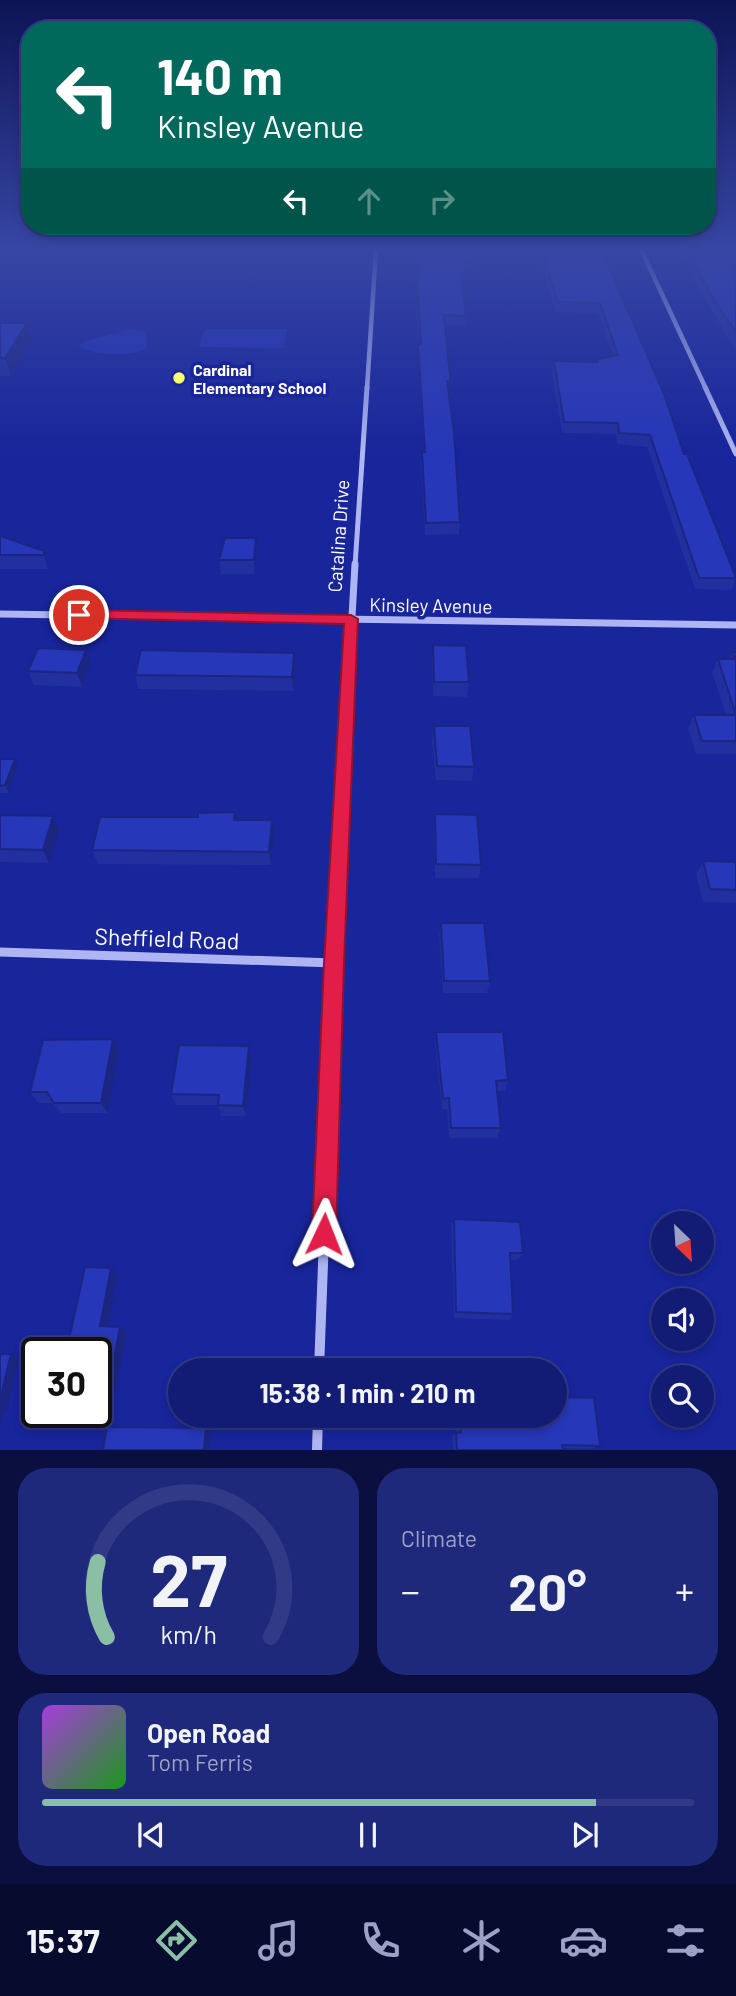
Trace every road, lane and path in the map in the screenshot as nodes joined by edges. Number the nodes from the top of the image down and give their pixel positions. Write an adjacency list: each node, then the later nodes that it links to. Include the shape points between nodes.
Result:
1 (371, 317): 5 (street, Catalina Drive)
2 (672, 317): 3 (street)
3 (736, 454)
4 (0, 614): 5 (street, Kinsley Avenue)
5 (351, 619): 6 (street, Kinsley Avenue); 8 (street, Catalina Drive)
6 (736, 625)
7 (0, 953): 8 (street, Sheffield Road)
8 (334, 963): 9 (street, Catalina Drive)
9 (319, 1358)
10 (318, 1428): 11 (street)
11 (317, 1450)

